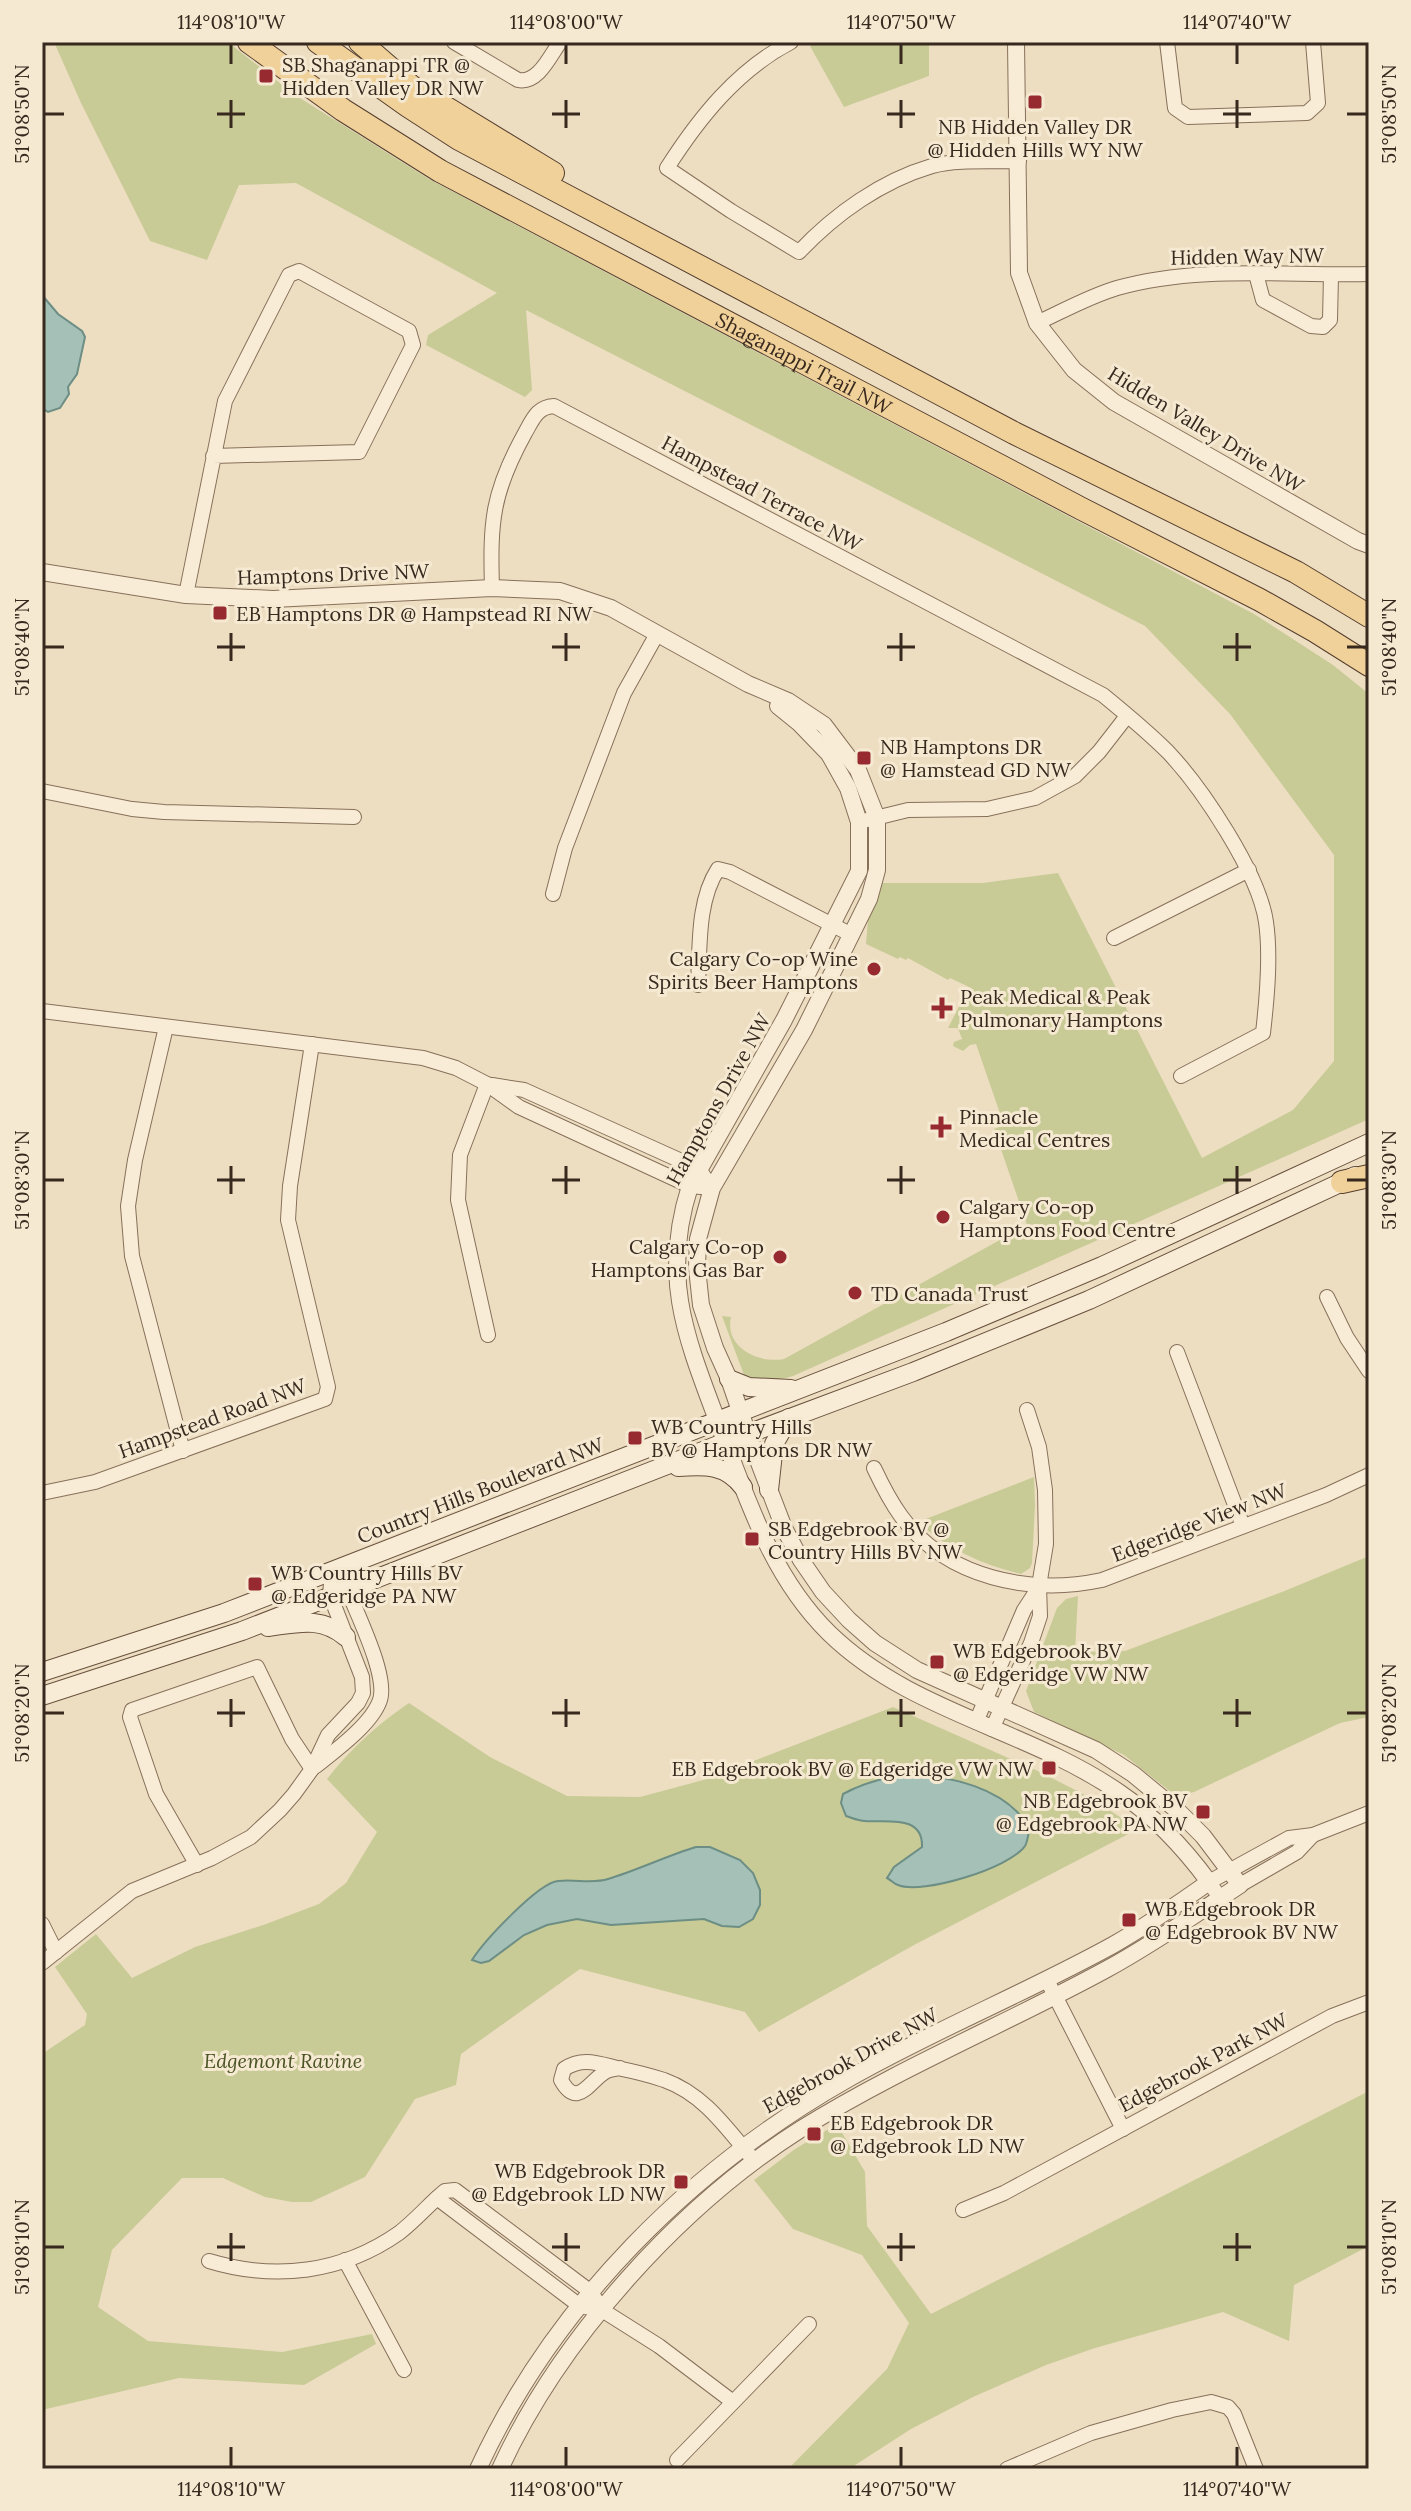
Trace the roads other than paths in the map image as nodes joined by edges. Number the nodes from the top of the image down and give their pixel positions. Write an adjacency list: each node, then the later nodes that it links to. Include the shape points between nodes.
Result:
1 (249, 42): 21 (main road, Shaganappi Trail NW, via 440,171)
2 (318, 42): 11 (main road, Shaganappi Trail NW, via 459,139)
3 (360, 42): 11 (main road, via 412,87 619,213)
4 (454, 42): 5 (street, via 526,82)
5 (560, 42)
6 (791, 42): 10 (street, via 714,102 667,168 799,252 857,201 934,165)
7 (1016, 42): 10 (street, Hidden Valley Drive NW)
8 (1167, 42): 9 (street, via 1175,108 1188,117 1307,113 1318,103)
9 (1313, 42)
10 (1019, 161): 15 (street, Hidden Valley Drive NW, via 1019,273)
11 (634, 231): 22 (main road, Shaganappi Trail NW)
12 (1256, 274): 14 (street, Hidden Way NW); 14 (street, via 1263,300 1311,326 1323,327 1330,320); 15 (street, Hidden Way NW, via 1157,278 1114,289)
13 (1369, 274): 14 (street, Hidden Way NW)
14 (1331, 275)
15 (1037, 323): 17 (street, Hidden Valley Drive NW, via 1074,370 1114,402)
16 (213, 456): 16 (street, via 225,401 289,275 299,271 409,331 413,345 359,452); 20 (street)
17 (1369, 545)
18 (42, 572): 20 (street, Hamptons Drive NW)
19 (492, 588): 20 (street, Hamptons Drive NW, via 273,599); 23 (street, Hamptons Drive NW, via 560,591 611,608); 27 (street, Hampstead Terrace NW, via 498,491 537,412 554,406 1103,695)
20 (186, 595)
21 (1260, 600): 24 (main road, Shaganappi Trail NW); 25 (main road)
22 (1364, 612)
23 (657, 634): 26 (street, Hamptons Drive NW); 33 (street, via 624,693 565,848)
24 (1369, 665)
25 (1369, 682)
26 (748, 684): 30 (street, Hamptons Drive NW, via 788,701 824,725 858,770); 31 (street, Hamptons Drive NW, via 829,754)
27 (1127, 716): 30 (street, via 1075,776 1035,798 987,809 908,810); 32 (street, Hampstead Terrace NW, via 1168,753)
28 (42, 791): 29 (street, via 164,812)
29 (354, 817)
30 (877, 818): 31 (street); 35 (street, Hamptons Drive NW, via 877,870)
31 (859, 822): 34 (street, Hamptons Drive NW, via 859,871)
32 (1249, 870): 36 (street); 41 (street, Hampstead Terrace NW, via 1266,923 1263,1033)
33 (553, 894)
34 (833, 926): 35 (street); 37 (street, via 718,869 709,883); 44 (street, Hamptons Drive NW)
35 (850, 934): 48 (street, Hamptons Drive NW, via 804,1030)
36 (1114, 938)
37 (698, 985)
38 (42, 1011): 39 (street)
39 (166, 1027): 40 (street); 61 (street, via 128,1206 132,1256)
40 (312, 1044): 42 (street, via 423,1058); 61 (street, Hampstead Road NW, via 288,1220 328,1387 325,1399)
41 (1181, 1076)
42 (487, 1084): 44 (street, via 524,1090); 47 (street, via 519,1107); 50 (street, via 460,1155 458,1200)
43 (1369, 1143): 54 (main road, Country Hills Boulevard NW, via 1027,1299)
44 (699, 1169): 47 (street, Hamptons Drive NW); 48 (street)
45 (1369, 1173): 46 (main road)
46 (1342, 1182): 57 (main road, via 1089,1300)
47 (690, 1186): 48 (street); 58 (street, Hamptons Drive NW, via 677,1235 680,1307)
48 (712, 1188): 53 (street, Hamptons Drive NW, via 698,1239 697,1268 701,1305)
49 (1327, 1297): 52 (street)
50 (488, 1335)
51 (1177, 1352): 68 (street)
52 (1369, 1371)
53 (729, 1379): 54 (main road, via 749,1387); 56 (street, Hamptons Drive NW)
54 (802, 1389): 56 (main road, Country Hills Boulevard NW)
55 (1027, 1410): 70 (street, via 1045,1490 1046,1544)
56 (741, 1412): 58 (main road, Country Hills Boulevard NW); 59 (street, Hamptons Drive NW)
57 (790, 1417): 59 (main road); 66 (main road, via 774,1444)
58 (718, 1421): 60 (street, Hamptons Drive NW); 69 (main road, Country Hills Boulevard NW)
59 (748, 1434): 60 (main road); 66 (street, Hamptons Drive NW)
60 (726, 1442): 62 (main road); 65 (street, Hamptons Drive NW)
61 (183, 1451): 67 (street, Hampstead Road NW, via 95,1482)
62 (660, 1468): 65 (main road, via 719,1468); 71 (main road)
63 (874, 1468): 70 (street, Edgeridge View NW, via 903,1519 933,1548 983,1575)
64 (1369, 1475): 68 (street, Edgeridge View NW)
65 (743, 1487): 78 (street, Hamptons Drive NW, via 777,1566 827,1631 885,1678)
66 (769, 1490): 76 (street, Hamptons Drive NW, via 801,1560 849,1620 907,1664)
67 (42, 1493)
68 (1243, 1526): 70 (street, Edgeridge View NW, via 1102,1580)
69 (332, 1571): 71 (street); 74 (main road, Country Hills Boulevard NW, via 224,1613)
70 (1039, 1586): 76 (street); 77 (street, via 1040,1616)
71 (338, 1592): 72 (main road); 73 (street); 80 (street, via 380,1674 381,1695 374,1712)
72 (242, 1631): 73 (main road, via 321,1623); 75 (main road)
73 (346, 1637): 80 (street, via 363,1693 328,1735)
74 (42, 1672)
75 (42, 1696)
76 (986, 1701): 77 (street, Hamptons Drive NW); 78 (street)
77 (1002, 1708): 79 (street); 84 (street, Hamptons Drive NW, via 1096,1750 1133,1774 1203,1836)
78 (976, 1722): 79 (street, Hamptons Drive NW)
79 (992, 1729): 84 (street, Hamptons Drive NW, via 1120,1793)
80 (312, 1769): 83 (street, via 251,1837); 83 (street, via 257,1667 132,1710 156,1794)
81 (1369, 1813): 82 (street)
82 (1313, 1835): 84 (street, via 1289,1838); 85 (street, via 1297,1852)
83 (197, 1865): 88 (street, via 132,1891)
84 (1220, 1876): 85 (street); 86 (street); 90 (street, Edgebrook Drive NW, via 1112,1945)
85 (1240, 1885): 86 (street, Edgebrook Drive NW)
86 (1220, 1898): 91 (street, Edgebrook Drive NW, via 1144,1948)
87 (42, 1924): 88 (street)
88 (56, 1952): 89 (street)
89 (42, 1963)
90 (1047, 1978): 91 (street, Edgebrook Park NW); 95 (street, Edgebrook Drive NW, via 850,2078)
91 (1055, 1995): 94 (street, Edgebrook Park NW); 96 (street, Edgebrook Drive NW, via 853,2098)
92 (1369, 2002): 94 (street, Edgebrook Park NW)
93 (620, 2068): 95 (street, via 686,2091)
94 (1123, 2129): 98 (street)
95 (743, 2147): 96 (street); 103 (street, Edgebrook Drive NW, via 642,2235)
96 (755, 2162): 105 (street, Edgebrook Drive NW, via 663,2242)
97 (437, 2198): 99 (street, via 455,2190); 100 (street); 101 (street, via 385,2242)
98 (963, 2210)
99 (523, 2241): 100 (street); 103 (street)
100 (512, 2255): 104 (street)
101 (345, 2260): 102 (street, via 302,2271 264,2273); 107 (street)
102 (209, 2261)
103 (591, 2292): 104 (street, Edgebrook Drive NW); 105 (street)
104 (580, 2306): 105 (street); 110 (street, Edgebrook Drive NW, via 524,2387)
105 (602, 2310): 108 (street); 111 (street, Edgebrook Drive NW, via 524,2422)
106 (809, 2324): 108 (street)
107 (404, 2370)
108 (733, 2402): 109 (street)
109 (677, 2460)
110 (478, 2469)
111 (500, 2469)
112 (1007, 2469): 113 (street, via 1091,2433 1211,2402 1234,2414)
113 (1256, 2469)

